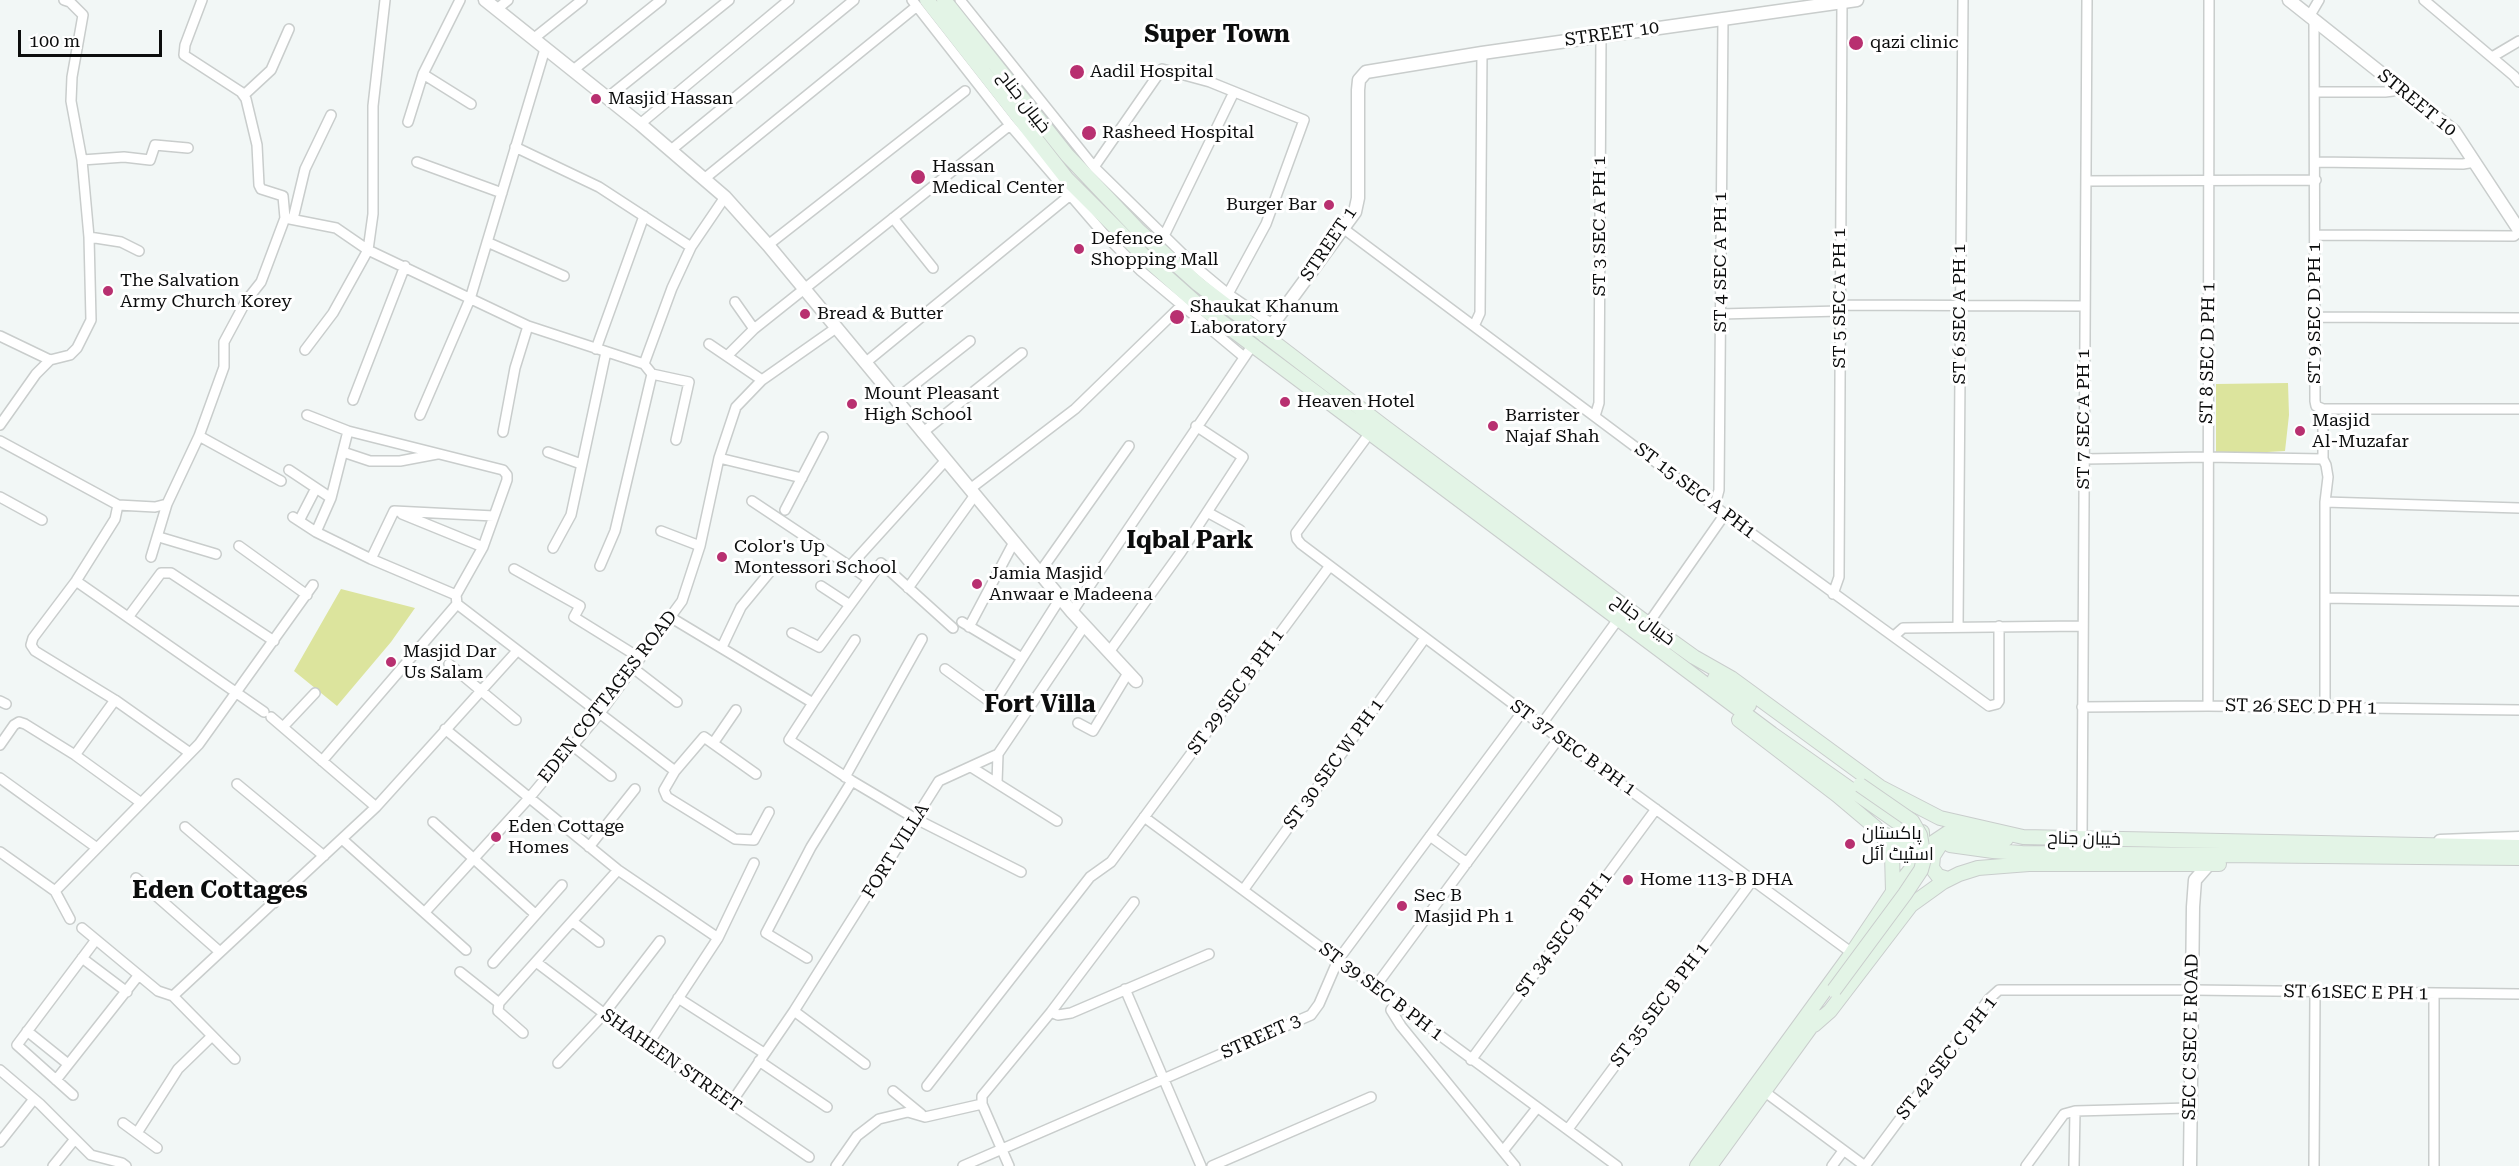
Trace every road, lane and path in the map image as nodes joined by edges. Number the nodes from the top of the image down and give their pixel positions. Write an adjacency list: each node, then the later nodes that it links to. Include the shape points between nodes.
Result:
1 (201, 0): 41 (street, via 184,55)
2 (385, 0): 74 (street, via 373,106 373,214)
3 (460, 0): 35 (street)
4 (485, 0): 23 (street)
5 (508, 0): 23 (street)
6 (582, 0): 28 (street)
7 (661, 0): 33 (street)
8 (729, 0): 42 (street)
9 (789, 0): 46 (street)
10 (854, 0): 50 (street)
11 (944, 0): 94 (main road, خیبان جناح, via 1067,155 1103,194 1198,284)
12 (960, 0): 55 (street)
13 (1857, 0): 22 (street, STREET 10)
14 (1963, 0): 84 (street, ST 6 SEC A PH 1)
15 (2087, 0): 59 (street, ST 7 SEC A PH 1)
16 (2209, 0): 57 (street, ST 8 SEC D PH 1)
17 (2289, 0): 25 (street, STREET 10)
18 (2319, 0): 25 (street)
19 (2424, 0): 32 (street)
20 (69, 1): 51 (street, via 83,15 71,101)
21 (919, 2): 47 (street); 56 (street); 101 (main road, خیبان جناح, via 1067,179)
22 (1842, 2): 24 (street, STREET 10); 86 (street, ST 5 SEC A PH 1)
23 (496, 9): 28 (street)
24 (1723, 18): 27 (street, STREET 10); 87 (street, ST 4 SEC A PH 1)
25 (2312, 19): 37 (street, STREET 10); 40 (street, ST 9 SEC D PH 1)
26 (290, 29): 41 (street, via 271,70)
27 (1601, 36): 31 (street, STREET 10); 115 (street, ST 3 SEC A PH 1, via 1599,402)
28 (533, 39): 30 (street)
29 (2519, 41): 32 (street)
30 (545, 49): 33 (street); 48 (street)
31 (1482, 53): 34 (street, STREET 10); 91 (street, via 1480,313)
32 (2492, 57): 36 (street)
33 (572, 71): 42 (street)
34 (1366, 72): 66 (street, STREET 1, via 1359,80 1358,90 1357,206)
35 (423, 74): 43 (street); 45 (street)
36 (2519, 82)
37 (2397, 86): 40 (street, via 2385,92); 54 (street, STREET 10, via 2454,131)
38 (965, 91): 72 (street)
39 (1234, 92): 55 (street, via 1162,69); 69 (street); 80 (street, via 1304,120 1266,224)
40 (2316, 92): 53 (street, ST 9 SEC D PH 1)
41 (244, 96): 64 (street, via 257,146 259,185 282,196)
42 (607, 98): 46 (street)
43 (471, 104)
44 (331, 115): 64 (street, via 306,168)
45 (408, 122)
46 (640, 124): 50 (street)
47 (1010, 125): 61 (street); 65 (street)
48 (515, 147): 60 (street); 63 (street, via 599,187)
49 (188, 148): 51 (street, via 155,145 150,160)
50 (671, 150): 56 (street)
51 (82, 159): 70 (street)
52 (417, 162): 60 (street)
53 (2316, 162): 54 (street); 58 (street, ST 9 SEC D PH 1)
54 (2475, 162): 67 (street, STREET 10)
55 (1094, 167): 69 (street)
56 (704, 179): 62 (street)
57 (2210, 179): 58 (street); 59 (street); 130 (street, ST 8 SEC D PH 1)
58 (2316, 180): 68 (street, ST 9 SEC D PH 1)
59 (2086, 181): 85 (street, ST 7 SEC A PH 1)
60 (502, 193): 71 (street)
61 (1069, 196): 83 (street, via 1141,271); 105 (street)
62 (725, 198): 72 (street); 73 (street)
63 (644, 216): 73 (street); 98 (street)
64 (289, 218): 74 (street, via 336,228); 122 (street, via 261,282 224,342 224,367)
65 (893, 218): 77 (street); 79 (street)
66 (1344, 229): 91 (street, ST 15 SEC A PH1); 94 (street, STREET 1)
67 (2519, 231): 68 (street, via 2514,236)
68 (2315, 235): 88 (street, ST 9 SEC D PH 1)
69 (1164, 236): 80 (street)
70 (89, 237): 75 (street, via 121,242); 104 (street, via 91,320 70,355)
71 (487, 242): 78 (street); 81 (street)
72 (768, 245): 79 (street)
73 (691, 247): 106 (street)
74 (368, 250): 76 (street); 99 (street, via 333,313)
75 (139, 251)
76 (405, 266): 81 (street); 109 (street)
77 (933, 268)
78 (564, 276)
79 (805, 290): 92 (street); 93 (street)
80 (1228, 294): 94 (street)
81 (470, 299): 90 (street); 114 (street)
82 (735, 303): 93 (street)
83 (1182, 305): 101 (street); 140 (street, via 1075,408)
84 (1960, 305): 85 (street); 86 (street); 193 (street, ST 6 SEC A PH 1)
85 (2084, 306): 132 (street, ST 7 SEC A PH 1)
86 (1840, 308): 87 (street); 178 (street, ST 5 SEC A PH 1, via 1839,577)
87 (1720, 314): 147 (street, ST 4 SEC A PH 1, via 1719,490)
88 (2315, 317): 89 (street); 111 (street, ST 9 SEC D PH 1, via 2315,401)
89 (2519, 318)
90 (528, 326): 98 (street); 119 (street, via 515,368)
91 (1474, 326): 115 (street, ST 15 SEC A PH1)
92 (836, 328): 105 (street); 108 (street, EDEN COTTAGES ROAD)
93 (754, 329): 103 (street)
94 (1268, 330): 189 (main road, خیبان جناح)
95 (0, 336): 104 (street)
96 (970, 341): 110 (street)
97 (709, 344): 103 (street)
98 (596, 349): 100 (street)
99 (305, 350)
100 (606, 352): 106 (street); 135 (street)
101 (1248, 352): 117 (street); 121 (main road, خیبان جناح)
102 (1022, 353): 120 (street)
103 (727, 356): 108 (street)
104 (50, 360): 116 (street)
105 (865, 363): 110 (street)
106 (644, 364): 107 (street)
107 (651, 374): 124 (street, via 689,382); 167 (street, via 615,531)
108 (762, 380): 131 (street, EDEN COTTAGES ROAD, via 736,407)
109 (353, 400)
110 (895, 400): 120 (street)
111 (2323, 409): 112 (street); 133 (street, ST 9 SEC D PH 1)
112 (2519, 409)
113 (307, 415): 118 (street)
114 (420, 415)
115 (1595, 416): 147 (street, ST 15 SEC A PH1)
116 (0, 425)
117 (1196, 426): 151 (street, via 1243,457); 185 (street)
118 (348, 431): 127 (street); 129 (street)
119 (503, 432)
120 (922, 433): 134 (street)
121 (1369, 434): 169 (street, ST 37 SEC B PH 1, via 1296,533 1297,539); 188 (main road, خیبان جناح)
122 (199, 436): 138 (street); 145 (street)
123 (823, 437): 137 (street)
124 (676, 440)
125 (0, 441): 146 (street)
126 (1129, 446): 171 (street)
127 (343, 452): 129 (street, via 370,461 400,461); 142 (street)
128 (548, 452): 135 (street)
129 (440, 453): 153 (street, via 503,470 507,480)
130 (2207, 457): 132 (street); 133 (street); 217 (street, ST 8 SEC D PH 1)
131 (719, 458): 137 (street); 161 (street, EDEN COTTAGES ROAD)
132 (2084, 459): 192 (street, ST 7 SEC A PH 1)
133 (2323, 459): 144 (street, ST 9 SEC D PH 1, via 2328,477)
134 (946, 460): 140 (street); 168 (street)
135 (581, 464): 163 (street, via 571,515)
136 (289, 470): 139 (street)
137 (802, 478): 149 (street)
138 (281, 481)
139 (316, 488): 142 (street); 157 (street, via 296,519)
140 (972, 492): 159 (street); 177 (street)
141 (0, 497): 154 (street)
142 (331, 498): 157 (street)
143 (752, 501): 168 (street)
144 (2325, 502): 148 (street); 181 (street, ST 9 SEC D PH 1)
145 (167, 504): 146 (street); 158 (street)
146 (118, 505): 174 (street, via 115,519)
147 (1714, 505): 152 (street, ST 15 SEC A PH1)
148 (2519, 508)
149 (785, 510)
150 (394, 511): 153 (street); 162 (street); 166 (street)
151 (1207, 512): 155 (street); 203 (street)
152 (1725, 514): 178 (street, ST 15 SEC A PH1); 189 (street)
153 (494, 516): 162 (street)
154 (42, 520)
155 (1240, 530)
156 (661, 531): 161 (street)
157 (316, 532): 166 (street)
158 (159, 537): 164 (street); 165 (street)
159 (1014, 542): 171 (street); 205 (street, via 965,624)
160 (239, 546): 179 (street)
161 (700, 546): 187 (street, EDEN COTTAGES ROAD, via 682,601)
162 (483, 547): 182 (street)
163 (553, 548)
164 (216, 554)
165 (151, 557)
166 (371, 559): 182 (street)
167 (600, 566)
168 (850, 566): 173 (street)
169 (1329, 567): 197 (street, ST 37 SEC B PH 1); 252 (street, ST 29 SEC B PH 1)
170 (514, 569): 204 (street, via 580,606 574,617)
171 (1040, 572): 180 (street)
172 (769, 573): 201 (street, via 741,607)
173 (869, 579): 177 (street, via 881,563); 184 (street)
174 (76, 581): 186 (street); 214 (street, via 33,638 32,645 35,651)
175 (313, 585): 179 (street)
176 (821, 586): 184 (street)
177 (908, 588): 194 (street)
178 (1833, 594): 196 (street, ST 15 SEC A PH1)
179 (307, 595): 200 (street)
180 (1061, 597): 185 (street); 205 (street)
181 (2325, 598): 183 (street); 219 (street, ST 9 SEC D PH 1)
182 (457, 600): 202 (street); 236 (street)
183 (2519, 601)
184 (850, 605): 195 (street, via 819,646)
185 (1072, 612): 190 (street)
186 (129, 616): 200 (street, via 160,573 171,573); 212 (street)
187 (670, 617): 201 (street); 204 (street, EDEN COTTAGES ROAD)
188 (1619, 618): 206 (main road, خیبان جناح); 226 (street)
189 (1648, 624): 206 (main road, خیبان جناح)
190 (1085, 625): 203 (street); 234 (street)
191 (1999, 626): 192 (street); 193 (street); 196 (street, ST 15 SEC A PH1, via 1999,701 1993,706)
192 (2082, 626): 218 (street, ST 7 SEC A PH 1)
193 (1958, 627): 196 (street, via 1903,628)
194 (953, 628)
195 (792, 633)
196 (1894, 636)
197 (1425, 638): 222 (street, ST 37 SEC B PH 1); 284 (street, ST 30 SEC W PH 1)
198 (922, 639): 242 (street)
199 (855, 640): 216 (street)
200 (273, 641): 212 (street)
201 (722, 647): 216 (street)
202 (517, 651): 211 (street); 223 (street)
203 (1109, 652): 210 (street)
204 (640, 658): 208 (street, EDEN COTTAGES ROAD)
205 (1022, 658): 209 (street, via 993,704)
206 (1689, 662): 245 (main road, خیبان جناح, via 1731,678); 257 (main road, via 1706,694); 259 (main road, خیبان جناح, via 1772,734); 324 (main road, bridge, via 1709,672 1774,724 1912,821 1920,835 1924,859 1921,870 1834,990)
207 (449, 664): 211 (street)
208 (633, 668): 215 (street); 223 (street, EDEN COTTAGES ROAD)
209 (945, 669)
210 (1132, 677): 225 (street, via 1093,731)
211 (481, 690): 224 (street); 228 (street)
212 (235, 693): 227 (street); 233 (street)
213 (315, 693): 227 (street)
214 (115, 700): 233 (street); 235 (street)
215 (677, 702)
216 (813, 703): 242 (street, via 789,740)
217 (2208, 705): 218 (street, ST 26 SEC D PH 1); 219 (street, ST 26 SEC D PH 1)
218 (2082, 707): 263 (street, ST 7 SEC A PH 1)
219 (2325, 708): 221 (street, ST 26 SEC D PH 1)
220 (736, 710): 230 (street)
221 (2519, 710)
222 (1522, 711): 226 (street, ST 37 SEC B PH 1); 258 (street, STREET 3)
223 (600, 713): 232 (street, EDEN COTTAGES ROAD); 238 (street)
224 (516, 720)
225 (1078, 723)
226 (1541, 725): 229 (street, ST 37 SEC B PH 1)
227 (283, 727): 236 (street)
228 (445, 729): 247 (street); 249 (street)
229 (1559, 738): 250 (street, ST 37 SEC B PH 1); 275 (street)
230 (714, 742): 238 (street, via 704,737); 239 (street)
231 (0, 743): 235 (street, via 19,722)
232 (573, 746): 240 (street); 247 (street, EDEN COTTAGES ROAD)
233 (190, 753): 248 (street)
234 (998, 754): 237 (street, FORT VILLA); 243 (street)
235 (75, 755): 248 (street)
236 (322, 761): 249 (street)
237 (971, 767): 243 (street); 253 (street, FORT VILLA, via 939,781)
238 (675, 771): 251 (street, via 664,790 667,797 735,839 754,840)
239 (756, 774)
240 (610, 776)
241 (0, 778): 268 (street)
242 (849, 779): 253 (street); 303 (street, via 766,933)
243 (997, 783): 254 (street)
244 (237, 784): 271 (street)
245 (1880, 788): 257 (main road, via 1914,817 1922,838 1915,846 1907,847); 260 (main road, خیبان جناح, via 1940,818)
246 (635, 789): 266 (street)
247 (530, 797): 266 (street); 272 (street, EDEN COTTAGES ROAD)
248 (140, 802): 268 (street)
249 (379, 804): 262 (street)
250 (1656, 809): 282 (street, ST 37 SEC B PH 1); 331 (street, ST 34 SEC B PH 1)
251 (769, 812)
252 (1144, 817): 284 (street, ST 39 SEC B PH 1); 338 (street, ST 29 SEC B PH 1, via 1111,862 1090,877)
253 (916, 819): 279 (street); 321 (street, FORT VILLA)
254 (1058, 821)
255 (433, 822): 272 (street)
256 (185, 827): 288 (street)
257 (1875, 827): 286 (main road, via 1892,853)
258 (1430, 836): 275 (street); 305 (street, STREET 3)
259 (1917, 836)
260 (2023, 837): 263 (main road, خیبان جناح); 264 (main road, via 1982,839 1949,832)
261 (2519, 838): 265 (street, via 2448,839)
262 (342, 839): 271 (street); 290 (street)
263 (2082, 839): 265 (main road, خیبان جناح)
264 (1946, 840): 270 (main road, خیبان جناح, via 2022,853); 281 (main road, via 1931,864 1936,874); 286 (main road, via 1931,844)
265 (2424, 844): 267 (main road, خیبان جناح)
266 (589, 847): 278 (street)
267 (2519, 847)
268 (97, 848): 285 (street)
269 (0, 852): 285 (street)
270 (2313, 855): 273 (main road, خیبان جناح); 277 (main road, via 2276,862)
271 (324, 856): 288 (street)
272 (474, 858): 290 (street, EDEN COTTAGES ROAD); 291 (street)
273 (2519, 858)
274 (754, 863): 295 (street)
275 (1467, 863): 310 (street)
276 (2178, 864): 277 (main road); 281 (main road, via 1999,866 1978,868); 289 (street, SEC C SEC E ROAD, via 2188,879)
277 (2209, 864): 289 (street, SEC C SEC E ROAD, via 2195,880)
278 (618, 870): 293 (street); 295 (street)
279 (1021, 872)
280 (136, 878): 300 (street)
281 (1948, 879): 324 (main road, via 1911,905 1830,1011)
282 (1752, 881): 301 (street, ST 37 SEC B PH 1); 352 (street, ST 35 SEC B PH 1)
283 (562, 885): 291 (street)
284 (1244, 889): 305 (street, ST 39 SEC B PH 1)
285 (55, 891): 292 (street)
286 (1893, 892): 301 (main road)
287 (1134, 902): 322 (street)
288 (274, 903): 300 (street)
289 (2193, 907): 312 (street, SEC C SEC E ROAD)
290 (424, 912): 299 (street)
291 (535, 914): 307 (street)
292 (70, 919)
293 (573, 922): 298 (street); 306 (street)
294 (82, 928): 297 (street)
295 (718, 938): 318 (street)
296 (660, 940): 323 (street)
297 (95, 941): 304 (street); 309 (street)
298 (599, 942)
299 (466, 950)
300 (220, 952): 317 (street)
301 (1852, 953): 370 (main road)
302 (1209, 954): 311 (street)
303 (807, 957)
304 (82, 958): 313 (street); 325 (street)
305 (1338, 960): 310 (street, ST 39 SEC B PH 1); 337 (street, STREET 3, via 1319,1004 1306,1018)
306 (536, 962): 320 (street); 323 (street, SHAHEEN STREET)
307 (493, 963)
308 (460, 972): 320 (street)
309 (138, 976): 313 (street); 317 (street, via 158,991)
310 (1375, 987): 319 (street, ST 39 SEC B PH 1)
311 (1125, 989): 322 (street, via 1071,1013); 337 (street)
312 (2193, 990): 314 (street, ST 61SEC E PH 1); 348 (street, SEC C SEC E ROAD); 373 (street, ST 42 SEC C PH 1, via 1999,990)
313 (127, 992): 333 (street)
314 (2315, 993): 315 (street, ST 61SEC E PH 1); 377 (street)
315 (2434, 993): 316 (street, ST 61SEC E PH 1); 378 (street)
316 (2519, 994)
317 (173, 996): 327 (street)
318 (678, 998): 328 (street); 329 (street)
319 (1396, 1002): 331 (street, ST 39 SEC B PH 1); 358 (street, via 1391,1010 1401,1026)
320 (499, 1003): 326 (street, via 498,1011)
321 (794, 1011): 329 (street, FORT VILLA); 334 (street)
322 (1052, 1012): 345 (street, via 982,1096)
323 (603, 1014): 328 (street, SHAHEEN STREET); 332 (street)
324 (1814, 1025): 340 (main road)
325 (27, 1031): 333 (street); 336 (street, via 17,1045)
326 (523, 1033)
327 (212, 1036): 330 (street); 353 (street, via 178,1069)
328 (647, 1046): 344 (street, SHAHEEN STREET)
329 (762, 1057): 344 (street, FORT VILLA); 346 (street)
330 (235, 1059)
331 (1471, 1060): 347 (street, ST 39 SEC B PH 1)
332 (558, 1063)
333 (68, 1064): 336 (street)
334 (865, 1064)
335 (0, 1070): 343 (street)
336 (56, 1080): 341 (street)
337 (1164, 1080): 357 (street, STREET 3); 366 (street)
338 (927, 1086)
339 (893, 1091): 350 (street)
340 (1765, 1092): 359 (street); 371 (main road)
341 (73, 1095)
342 (1371, 1097): 367 (street)
343 (34, 1099): 354 (street); 355 (street)
344 (731, 1103): 360 (street, SHAHEEN STREET)
345 (982, 1104): 350 (street); 357 (street)
346 (827, 1107)
347 (1537, 1108): 352 (street, ST 39 SEC B PH 1); 358 (street)
348 (2190, 1108): 349 (street); 376 (street, SEC C SEC E ROAD)
349 (2075, 1111): 374 (street, via 2064,1114); 375 (street)
350 (925, 1117): 363 (street, via 908,1112 879,1119 857,1136)
351 (123, 1123): 353 (street)
352 (1568, 1129): 369 (street, ST 39 SEC B PH 1)
353 (137, 1133): 356 (street)
354 (75, 1139): 361 (street); 362 (street, via 91,1155)
355 (0, 1142)
356 (157, 1148)
357 (1002, 1149): 364 (street, STREET 3); 365 (street)
358 (1503, 1151): 368 (street)
359 (1843, 1151): 372 (street); 373 (street)
360 (809, 1157)
361 (53, 1166)
362 (126, 1166)
363 (836, 1166)
364 (963, 1166)
365 (1009, 1166)
366 (1201, 1166)
367 (1212, 1166)
368 (1515, 1166)
369 (1617, 1166)
370 (1697, 1166)
371 (1710, 1166)
372 (1832, 1166)
373 (1865, 1166)
374 (2026, 1166)
375 (2074, 1166)
376 (2190, 1166)
377 (2314, 1166)
378 (2434, 1166)

